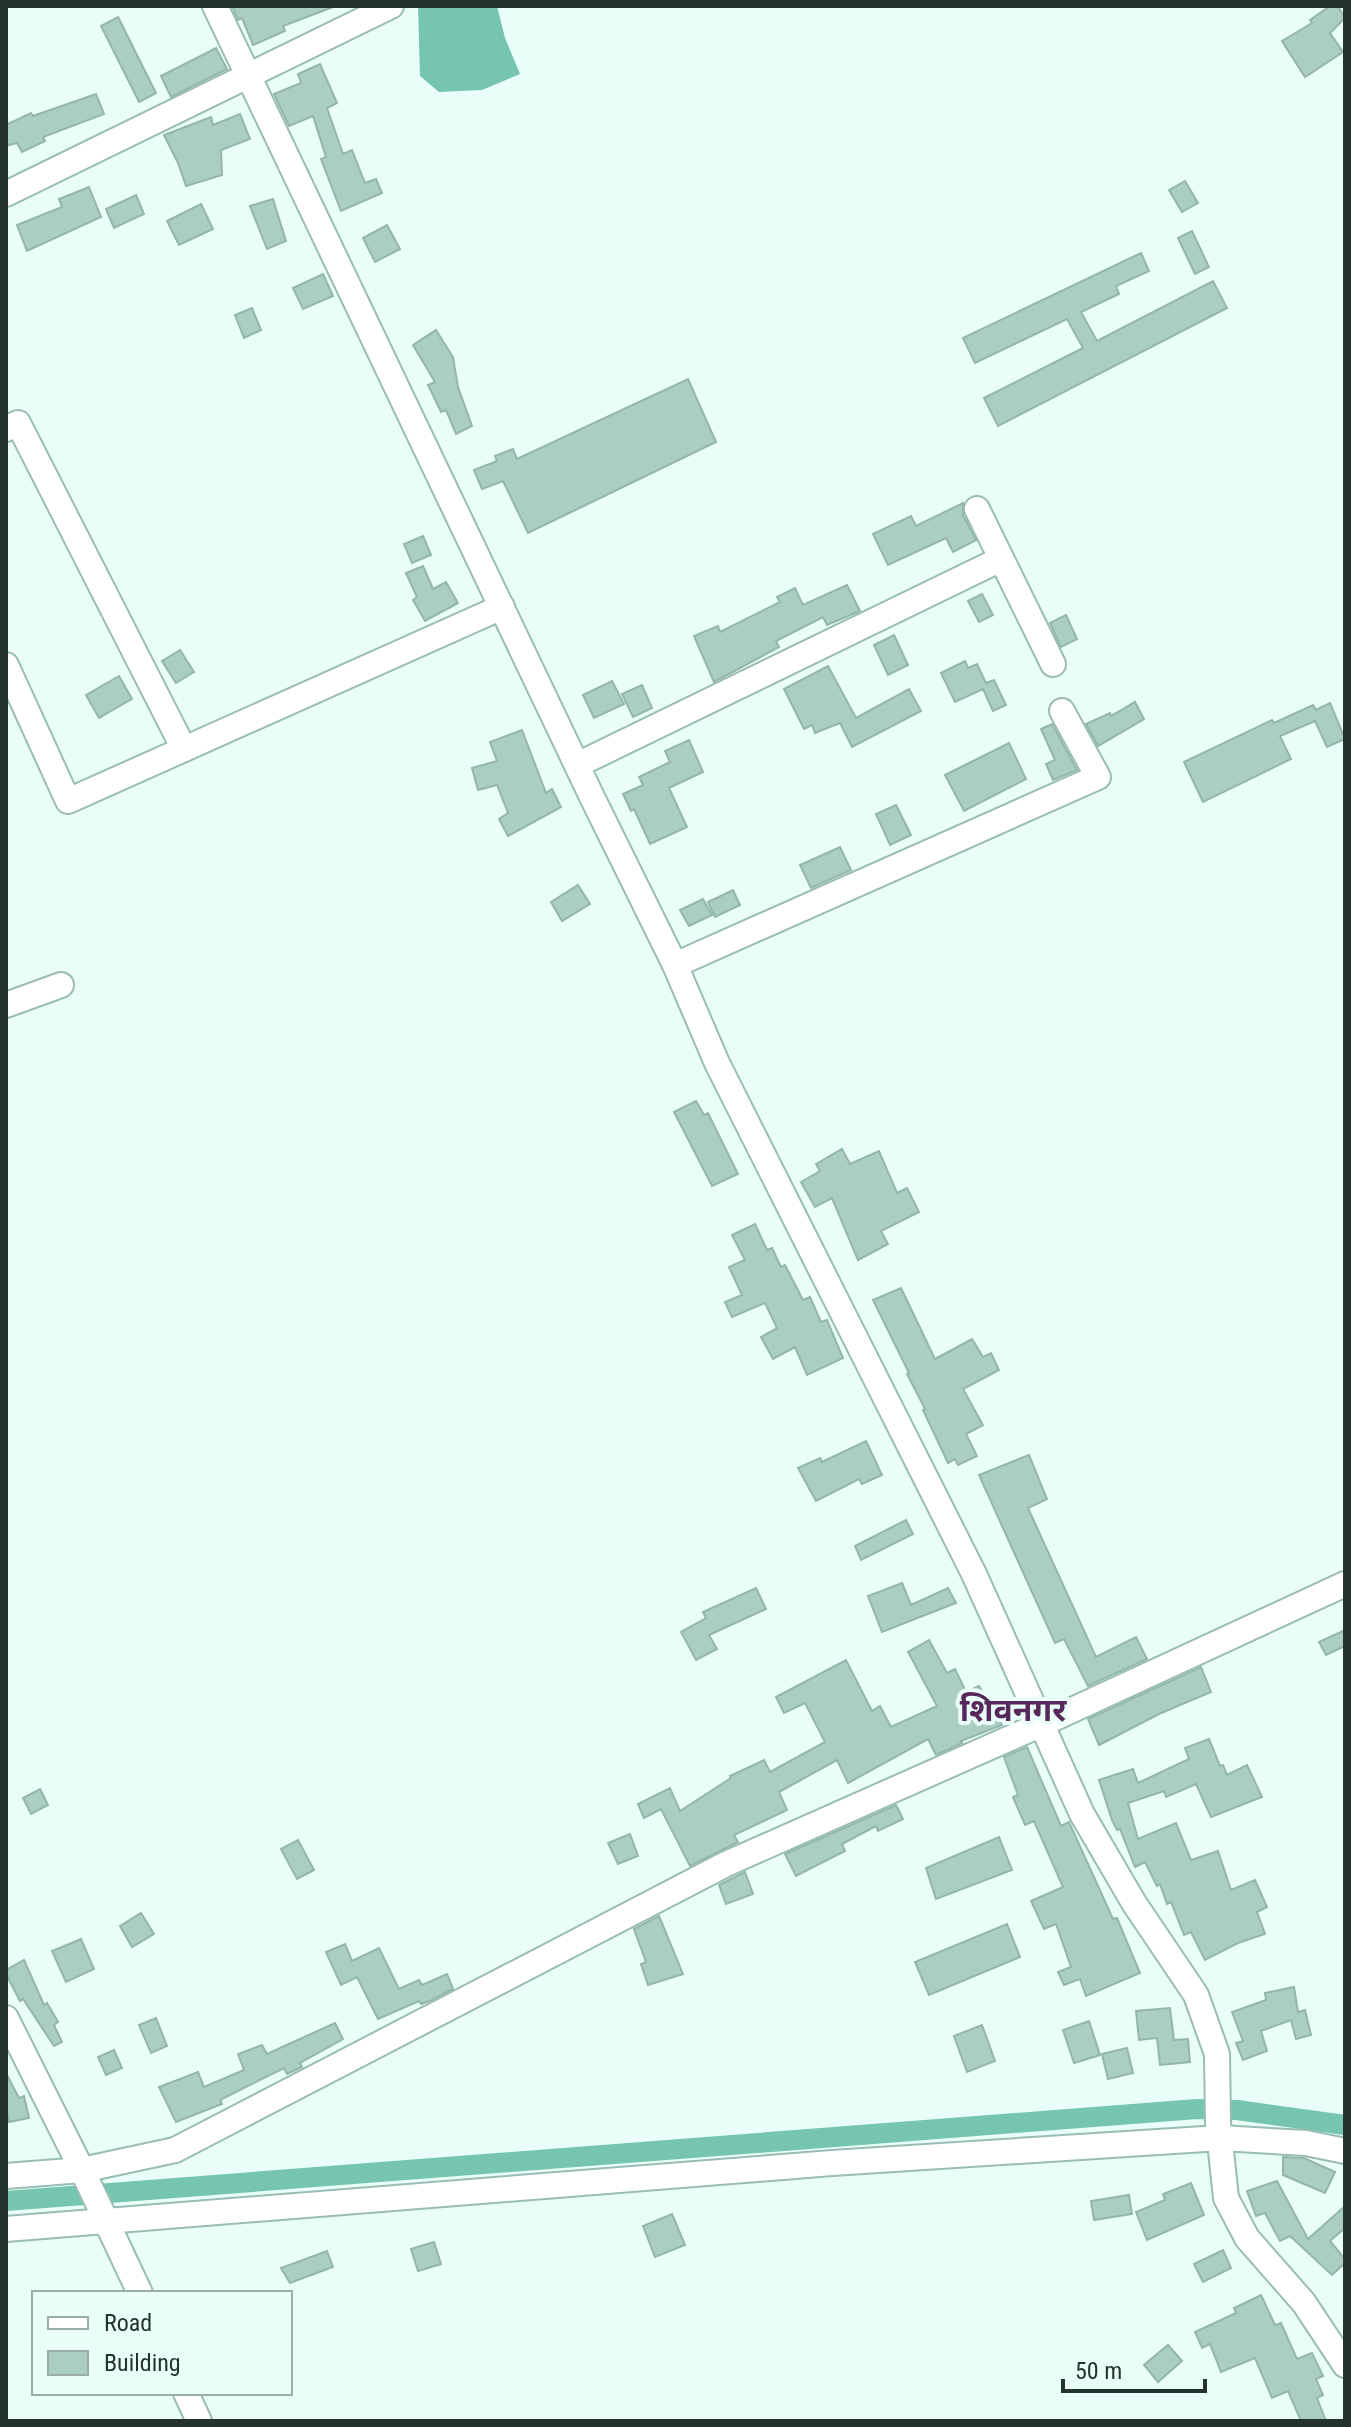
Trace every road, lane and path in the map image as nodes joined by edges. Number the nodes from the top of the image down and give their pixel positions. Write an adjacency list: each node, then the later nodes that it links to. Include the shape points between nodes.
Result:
1 (215, 6): 3 (street)
2 (391, 6): 3 (street)
3 (249, 76): 4 (street); 8 (street)
4 (6, 194)
5 (6, 429): 12 (street, via 18,423)
6 (977, 509): 7 (street)
7 (1001, 559): 9 (street); 13 (street)
8 (502, 607): 12 (street); 13 (street)
9 (1053, 664)
10 (6, 665): 12 (street, via 68,801)
11 (1062, 711): 14 (street, via 1098,777)
12 (184, 749)
13 (577, 765): 14 (street)
14 (675, 965): 18 (street, via 717,1063 974,1574)
15 (61, 985): 16 (street)
16 (6, 1005)
17 (1345, 1584): 18 (street)
18 (1042, 1724): 20 (street, via 1082,1814 1196,1995 1217,2054); 22 (street, via 726,1864 175,2150)
19 (6, 2018): 22 (street)
20 (1219, 2131): 21 (street); 24 (street); 27 (street, via 1226,2198 1247,2238 1304,2303)
21 (1345, 2151)
22 (83, 2172): 23 (street); 24 (street)
23 (6, 2176)
24 (103, 2213): 25 (street); 26 (street)
25 (6, 2229)
26 (139, 2291)
27 (1345, 2365)
28 (187, 2395): 29 (street)
29 (199, 2421)

